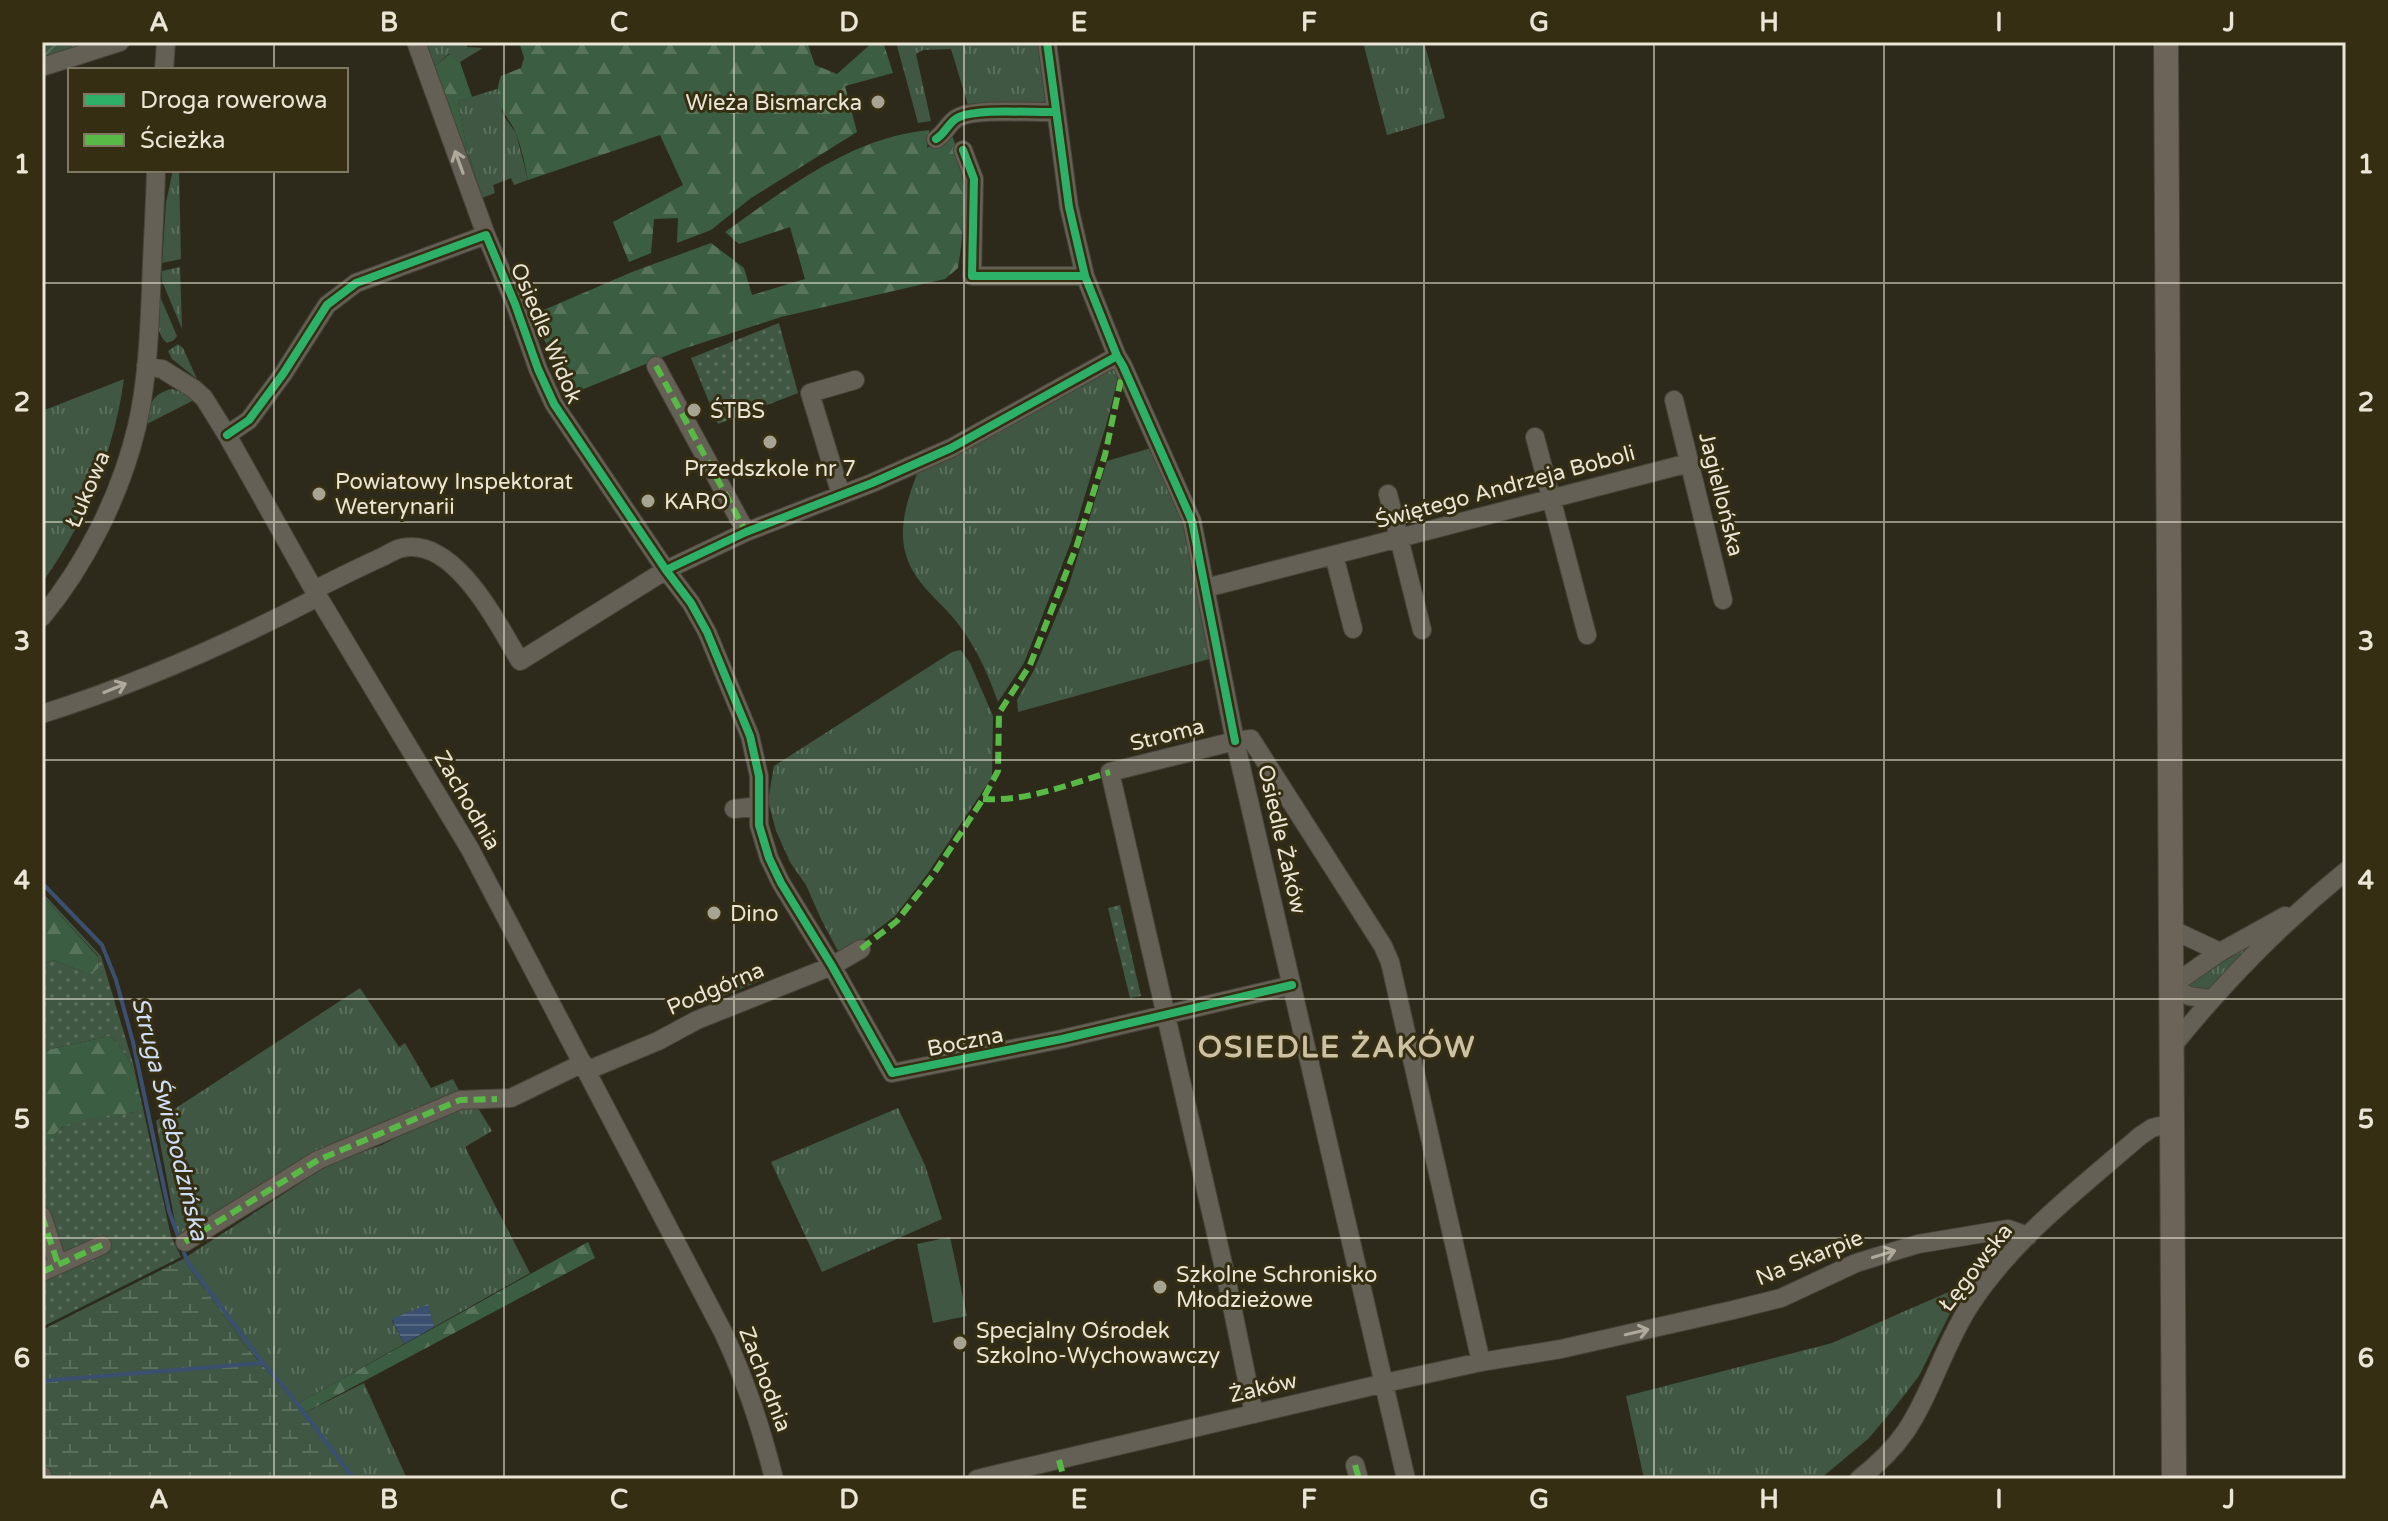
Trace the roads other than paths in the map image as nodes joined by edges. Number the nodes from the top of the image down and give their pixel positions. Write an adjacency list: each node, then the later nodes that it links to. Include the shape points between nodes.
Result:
1 (120, 42): 6 (street)
2 (166, 42): 7 (street)
3 (416, 42): 12 (street, Osiedle Widok, one-way to 3)
4 (1047, 42): 8 (street)
5 (2166, 42): 42 (main road)
6 (42, 67)
7 (164, 68)
8 (1056, 112): 9 (street, via 967,115 951,122); 13 (street, via 1066,207)
9 (936, 139)
10 (963, 150): 13 (street, via 977,179 972,276)
11 (156, 172): 15 (street)
12 (486, 235): 19 (street, via 340,293 249,420); 28 (street, Osiedle Widok, via 554,404)
13 (1085, 276): 14 (street)
14 (1117, 356): 23 (street, via 951,448); 29 (street, via 1192,521)
15 (146, 366): 19 (street, Zachodnia, via 162,369 194,389); 32 (street, Łukowa, via 125,468 86,552)
16 (656, 366): 25 (street)
17 (855, 380): 23 (street, via 810,393)
18 (1674, 400): 21 (street, Jagiellońska)
19 (227, 435): 30 (street, Zachodnia)
20 (1535, 437): 24 (street)
21 (1689, 463): 24 (street, Świętego Andrzeja Boboli); 31 (street, Jagiellońska)
22 (1388, 494): 26 (street)
23 (841, 495): 25 (street)
24 (1551, 499): 26 (street, Świętego Andrzeja Boboli); 35 (street)
25 (746, 532): 28 (street)
26 (1399, 538): 27 (street, Świętego Andrzeja Boboli); 34 (street)
27 (1334, 555): 29 (street, Świętego Andrzeja Boboli); 33 (street)
28 (666, 570): 30 (street, via 520,661 467,579 433,552 403,548); 38 (street, Osiedle Widok, via 707,632 750,736)
29 (1206, 588): 37 (street)
30 (316, 593): 36 (street, one-way to 30, via 214,648); 51 (street, Zachodnia, via 449,811)
31 (1723, 600)
32 (42, 617)
33 (1353, 629)
34 (1422, 630)
35 (1587, 635)
36 (42, 714)
37 (1235, 741): 46 (street, Osiedle Żaków); 49 (street, Stroma, via 1110,772); 59 (street, Osiedle Żaków, via 1251,739 1390,962)
38 (759, 806): 39 (street); 45 (street, Osiedle Widok, via 769,858)
39 (734, 809)
40 (2346, 871): 41 (street)
41 (2305, 905): 44 (street); 48 (street)
42 (2171, 929): 44 (street); 47 (main road)
43 (861, 949): 45 (street, Podgórna)
44 (2220, 952): 47 (street)
45 (832, 966): 49 (street, Boczna, via 892,1073); 51 (street, Podgórna)
46 (1292, 985): 49 (street); 60 (street, Osiedle Żaków)
47 (2171, 986): 48 (street); 50 (main road)
48 (2210, 999): 50 (street)
49 (1165, 1015): 61 (street)
50 (2171, 1048): 52 (main road)
51 (584, 1067): 55 (street, Podgórna, via 511,1098 460,1100 318,1160); 63 (street, Zachodnia, via 741,1370)
52 (2172, 1123): 54 (street, Łęgowska, via 2140,1136); 68 (main road)
53 (42, 1216): 57 (street)
54 (2028, 1236): 58 (street, Na Skarpie, one-way to 54, via 1781,1298 1856,1263 1918,1244 2008,1229); 67 (street, Łęgowska, via 1970,1305 1905,1433)
55 (185, 1242)
56 (102, 1245): 57 (street)
57 (50, 1268)
58 (1561, 1349): 59 (street, Żaków)
59 (1481, 1362): 60 (street, Żaków)
60 (1385, 1383): 61 (street, Żaków); 66 (street, Osiedle Żaków)
61 (1254, 1414): 62 (street, Żaków)
62 (1059, 1460): 64 (street, Żaków); 65 (street)
63 (774, 1479)
64 (977, 1479)
65 (1064, 1479)
66 (1406, 1479)
67 (1859, 1479)
68 (2174, 1479)

